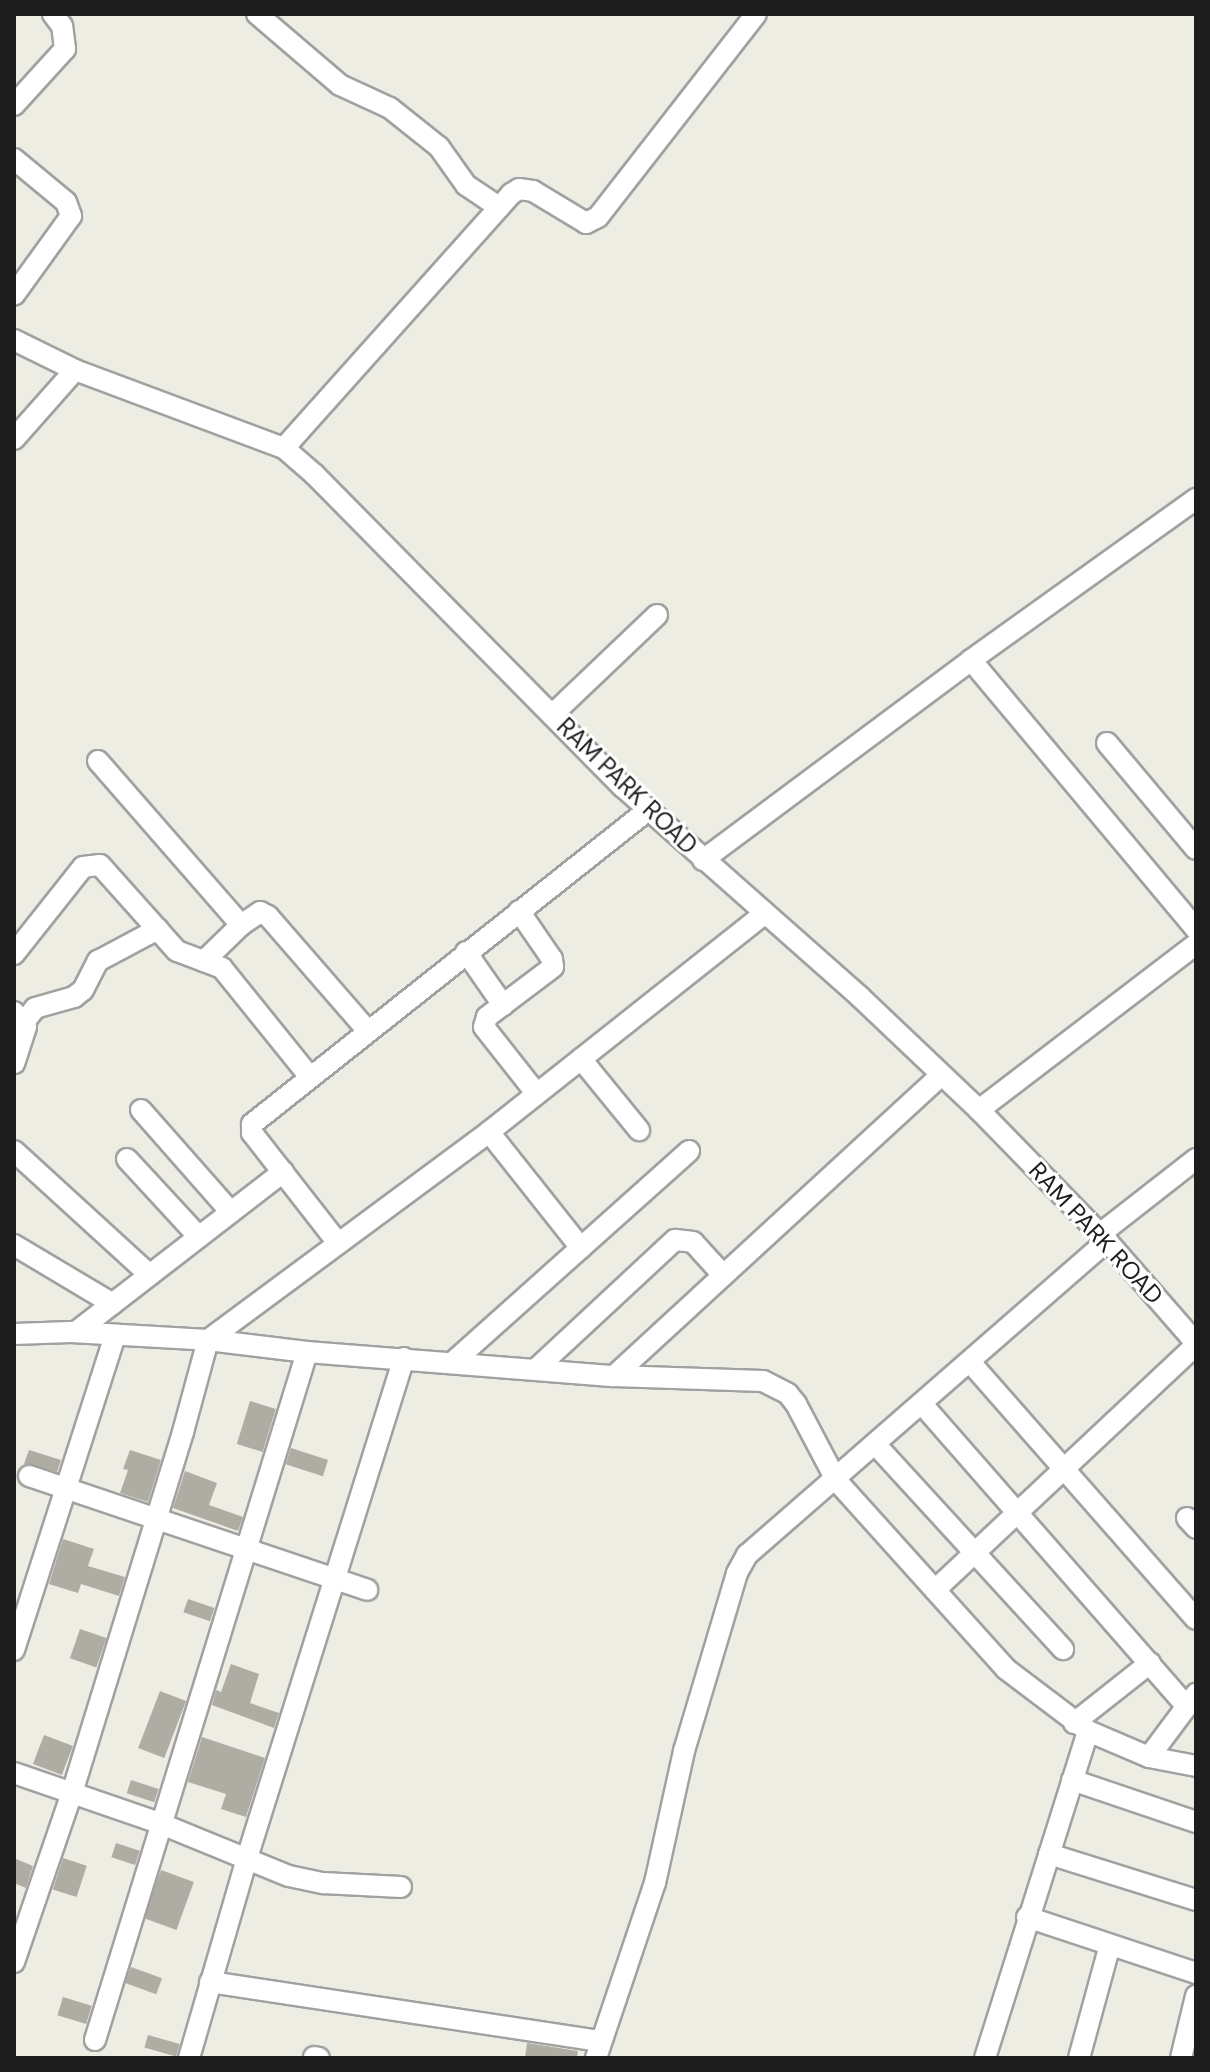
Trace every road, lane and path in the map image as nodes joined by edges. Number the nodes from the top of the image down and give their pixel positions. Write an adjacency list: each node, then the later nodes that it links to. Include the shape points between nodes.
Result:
1 (53, 14): 4 (street, via 62,26 65,49)
2 (257, 14): 6 (street, via 340,85 390,108 427,137 449,157 466,185)
3 (756, 14): 6 (street, via 593,221 580,221 526,189 511,194)
4 (14, 105)
5 (14, 159): 7 (street, via 66,202 71,216)
6 (499, 207): 11 (street)
7 (14, 295)
8 (14, 340): 9 (street, RAM PARK ROAD)
9 (75, 370): 10 (street); 11 (street, RAM PARK ROAD)
10 (14, 439)
11 (284, 448): 15 (street, RAM PARK ROAD)
12 (1196, 499): 14 (street)
13 (657, 615): 15 (street)
14 (971, 660): 20 (street); 25 (street)
15 (552, 715): 18 (street, RAM PARK ROAD)
16 (1107, 743): 19 (street)
17 (98, 761): 23 (street)
18 (648, 810): 20 (street, RAM PARK ROAD); 21 (street)
19 (1196, 849)
20 (703, 860): 22 (street, RAM PARK ROAD)
21 (519, 911): 27 (street); 30 (street, via 554,963 551,971)
22 (765, 913): 33 (street); 35 (street, RAM PARK ROAD)
23 (241, 925): 29 (street); 32 (street, via 260,912 268,916)
24 (158, 929): 28 (street, via 100,865 88,864); 29 (street, via 177,951); 31 (street, via 98,961 74,997)
25 (1196, 929)
26 (1196, 944): 39 (street)
27 (466, 952): 30 (street); 32 (street)
28 (14, 954)
29 (204, 961): 36 (street, via 229,974)
30 (503, 1005): 37 (street, via 487,1017 484,1027)
31 (20, 1016): 34 (street, via 25,1034)
32 (367, 1030): 36 (street)
33 (581, 1059): 37 (street); 40 (street)
34 (14, 1063)
35 (941, 1075): 39 (street, RAM PARK ROAD); 54 (street)
36 (310, 1077): 46 (street, via 252,1124 252,1133)
37 (537, 1094): 41 (street)
38 (141, 1110): 47 (street)
39 (979, 1110): 49 (street, RAM PARK ROAD)
40 (639, 1130)
41 (489, 1132): 50 (street); 52 (street)
42 (14, 1151): 53 (street)
43 (689, 1151): 52 (street)
44 (127, 1159): 48 (street)
45 (1196, 1159): 49 (street)
46 (283, 1172): 47 (street); 50 (street)
47 (231, 1212): 48 (street)
48 (199, 1237): 53 (street)
49 (1103, 1237): 60 (street, RAM PARK ROAD); 63 (street)
50 (338, 1243): 59 (street)
51 (14, 1245): 55 (street)
52 (581, 1248): 64 (street)
53 (150, 1275): 55 (street)
54 (723, 1275): 65 (street, via 693,1242 675,1240); 66 (street)
55 (113, 1304): 56 (street)
56 (76, 1332): 57 (street); 58 (street)
57 (14, 1334)
58 (115, 1335): 59 (street); 72 (street)
59 (208, 1340): 61 (street); 74 (street)
60 (1196, 1344): 69 (street)
61 (307, 1352): 62 (street); 75 (street)
62 (404, 1358): 64 (street); 77 (street)
63 (970, 1362): 67 (street); 69 (street)
64 (452, 1363): 65 (street)
65 (536, 1369): 66 (street)
66 (614, 1376): 71 (street, via 745,1378 776,1386 796,1404)
67 (922, 1404): 68 (street); 73 (street)
68 (876, 1445): 71 (street); 76 (street)
69 (1065, 1470): 73 (street); 80 (street)
70 (29, 1476): 72 (street)
71 (836, 1480): 79 (street); 104 (street, via 747,1555 737,1573 684,1751 655,1883)
72 (66, 1488): 74 (street); 82 (street)
73 (1018, 1514): 76 (street); 83 (street)
74 (157, 1519): 75 (street); 90 (street)
75 (246, 1549): 77 (street); 92 (street)
76 (976, 1553): 79 (street); 81 (street)
77 (335, 1579): 78 (street); 94 (street)
78 (367, 1590)
79 (935, 1590): 85 (street, via 1006,1669)
80 (1196, 1619)
81 (1063, 1649)
82 (14, 1650)
83 (1150, 1663): 84 (street); 85 (street)
84 (1191, 1700): 86 (street)
85 (1081, 1727): 86 (street); 89 (street)
86 (1149, 1757): 87 (street)
87 (1196, 1766)
88 (14, 1773): 90 (street)
89 (1072, 1780): 91 (street); 93 (street)
90 (72, 1793): 92 (street); 99 (street)
91 (1196, 1822)
92 (159, 1823): 94 (street); 103 (street)
93 (1049, 1854): 96 (street); 97 (street)
94 (247, 1858): 95 (street, via 323,1883); 101 (street)
95 (401, 1887)
96 (1196, 1900)
97 (1027, 1917): 98 (street); 106 (street)
98 (1110, 1945): 100 (street); 107 (street)
99 (14, 1962)
100 (1196, 1973)
101 (210, 1982): 104 (street); 105 (street)
102 (1196, 1996): 108 (street)
103 (95, 2040)
104 (599, 2050)
105 (189, 2058)
106 (985, 2058)
107 (1079, 2058)
108 (1181, 2058)

